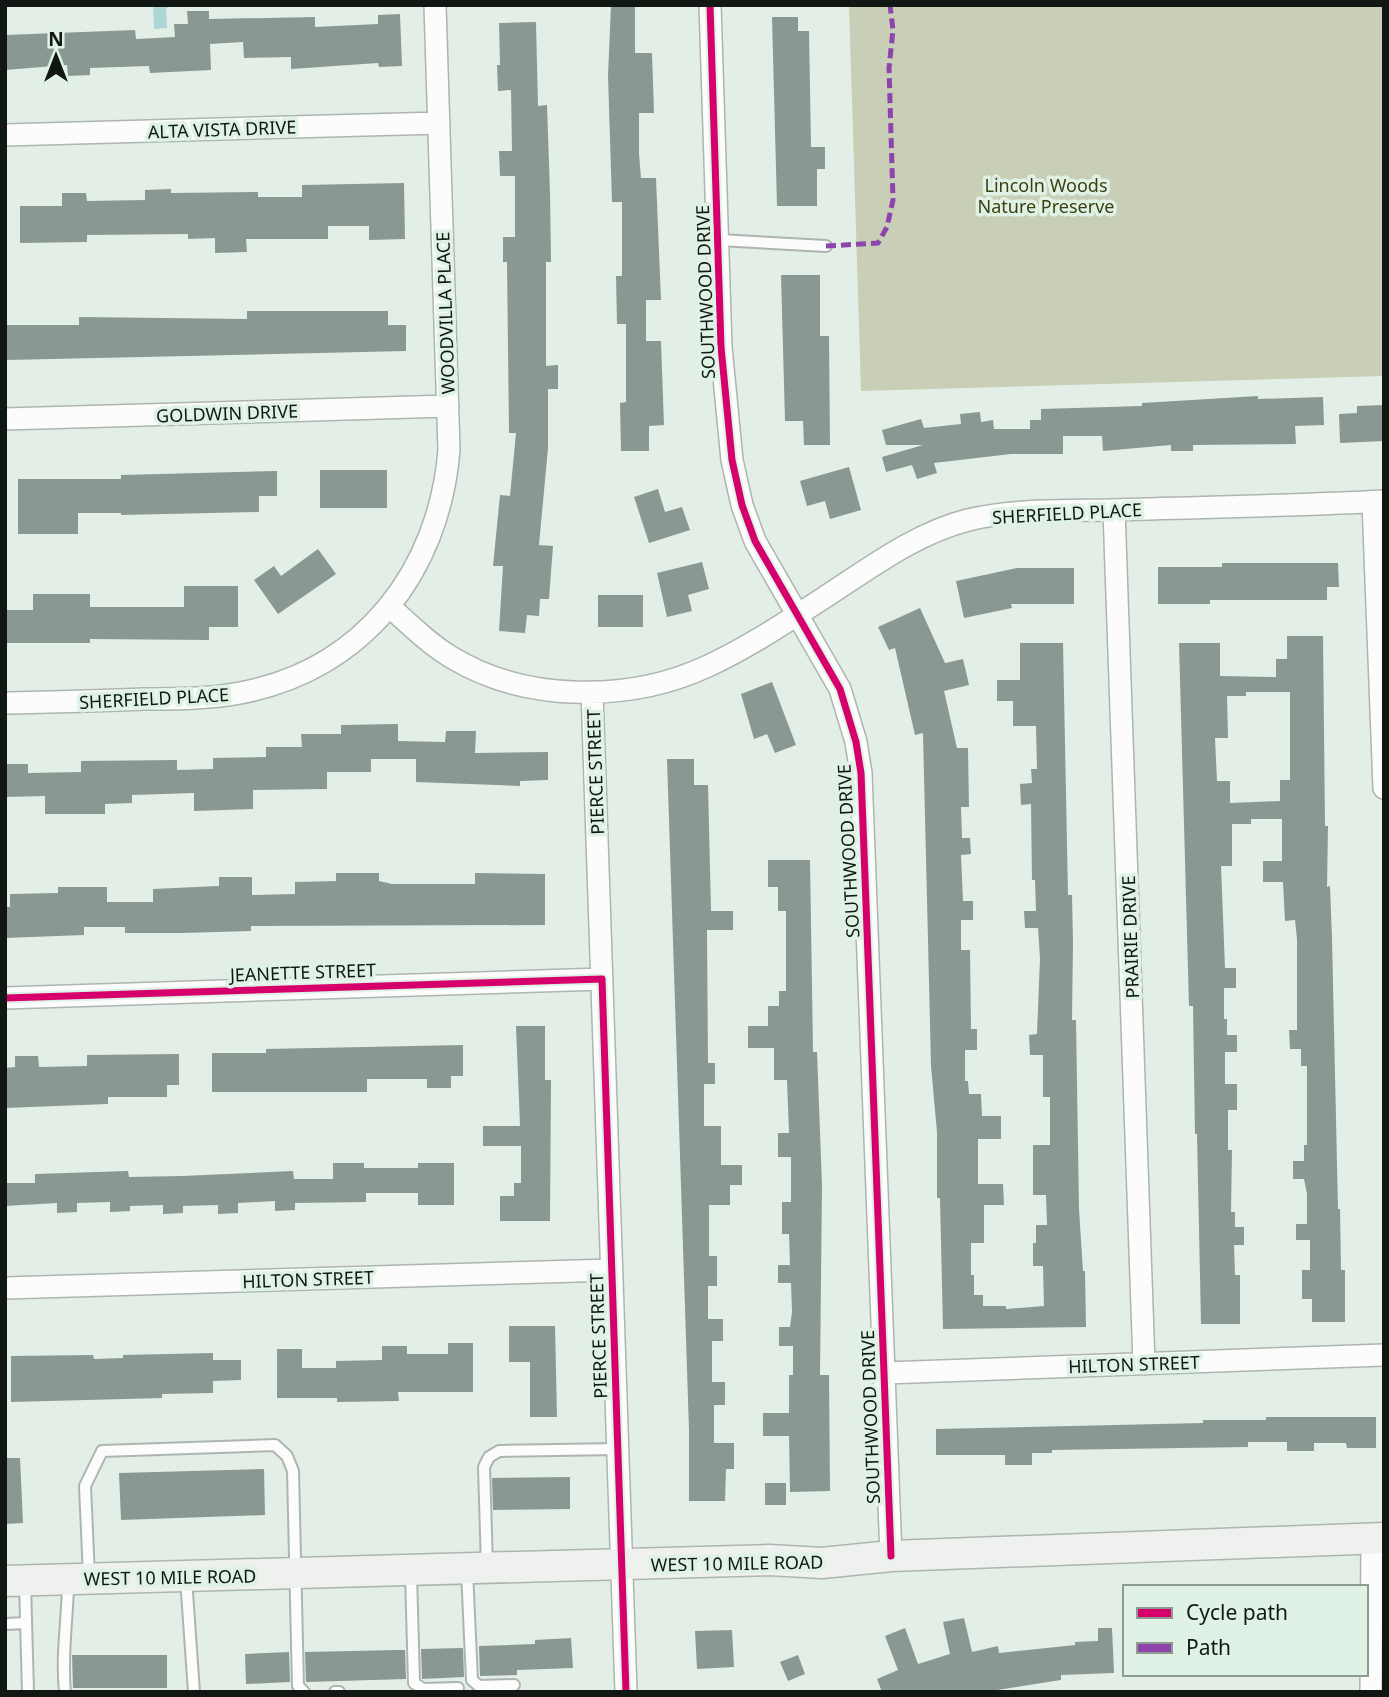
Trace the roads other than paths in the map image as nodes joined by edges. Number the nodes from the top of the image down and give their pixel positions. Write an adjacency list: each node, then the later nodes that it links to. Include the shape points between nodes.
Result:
1 (435, 5): 3 (street, WOODVILLA PLACE)
2 (710, 5): 5 (street, SOUTHWOOD DRIVE)
3 (439, 123): 4 (street, ALTA VISTA DRIVE); 7 (street, WOODVILLA PLACE)
4 (5, 135)
5 (719, 240): 6 (lane); 12 (street, SOUTHWOOD DRIVE, via 724,388 732,460 755,541)
6 (827, 246)
7 (449, 406): 8 (street, GOLDWIN DRIVE); 11 (street, WOODVILLA PLACE, via 447,475 438,517 408,583)
8 (5, 419)
9 (1378, 501): 10 (street, SHERFIELD PLACE); 15 (street)
10 (1114, 510): 12 (street, SHERFIELD PLACE, via 1005,514 944,528 896,551); 21 (street, PRAIRIE DRIVE)
11 (389, 606): 13 (street, SHERFIELD PLACE, via 438,648 478,670 543,689); 14 (street, SHERFIELD PLACE, via 337,654 305,672 255,690 207,697)
12 (798, 614): 13 (street, SHERFIELD PLACE, via 742,649 688,674 629,689); 22 (street, SOUTHWOOD DRIVE, via 840,689 861,773)
13 (592, 692): 16 (street, PIERCE STREET)
14 (5, 703)
15 (1384, 788)
16 (602, 979): 17 (street, JEANETTE STREET); 18 (street, PIERCE STREET)
17 (5, 998)
18 (611, 1270): 19 (street, HILTON STREET); 23 (street, PIERCE STREET)
19 (5, 1288)
20 (1384, 1355): 21 (street, HILTON STREET)
21 (1144, 1364): 22 (street, HILTON STREET)
22 (885, 1373): 25 (street, SOUTHWOOD DRIVE)
23 (618, 1449): 26 (street, PIERCE STREET); 27 (lane, via 499,1451 489,1457 484,1467)
24 (1378, 1538): 25 (main road, WEST 10 MILE ROAD); 42 (street)
25 (891, 1556): 26 (main road, WEST 10 MILE ROAD, via 821,1563 769,1560)
26 (623, 1566): 27 (main road, WEST 10 MILE ROAD); 41 (street, PIERCE STREET)
27 (477, 1569): 28 (main road, WEST 10 MILE ROAD); 35 (lane, via 471,1680 479,1686)
28 (411, 1571): 29 (main road, WEST 10 MILE ROAD); 36 (lane, via 414,1683 423,1689)
29 (296, 1573): 30 (main road, WEST 10 MILE ROAD); 31 (lane, via 293,1471 287,1455 275,1445 128,1448 103,1451 85,1486); 40 (lane, via 298,1686)
30 (186, 1576): 31 (main road, WEST 10 MILE ROAD); 39 (lane)
31 (78, 1579): 32 (main road, WEST 10 MILE ROAD); 38 (lane, via 62,1661)
32 (15, 1580): 33 (lane)
33 (26, 1623): 34 (lane); 37 (lane)
34 (5, 1624)
35 (514, 1685)
36 (458, 1688)
37 (28, 1692)
38 (65, 1692)
39 (194, 1692)
40 (304, 1692)
41 (626, 1692)
42 (1371, 1692)

